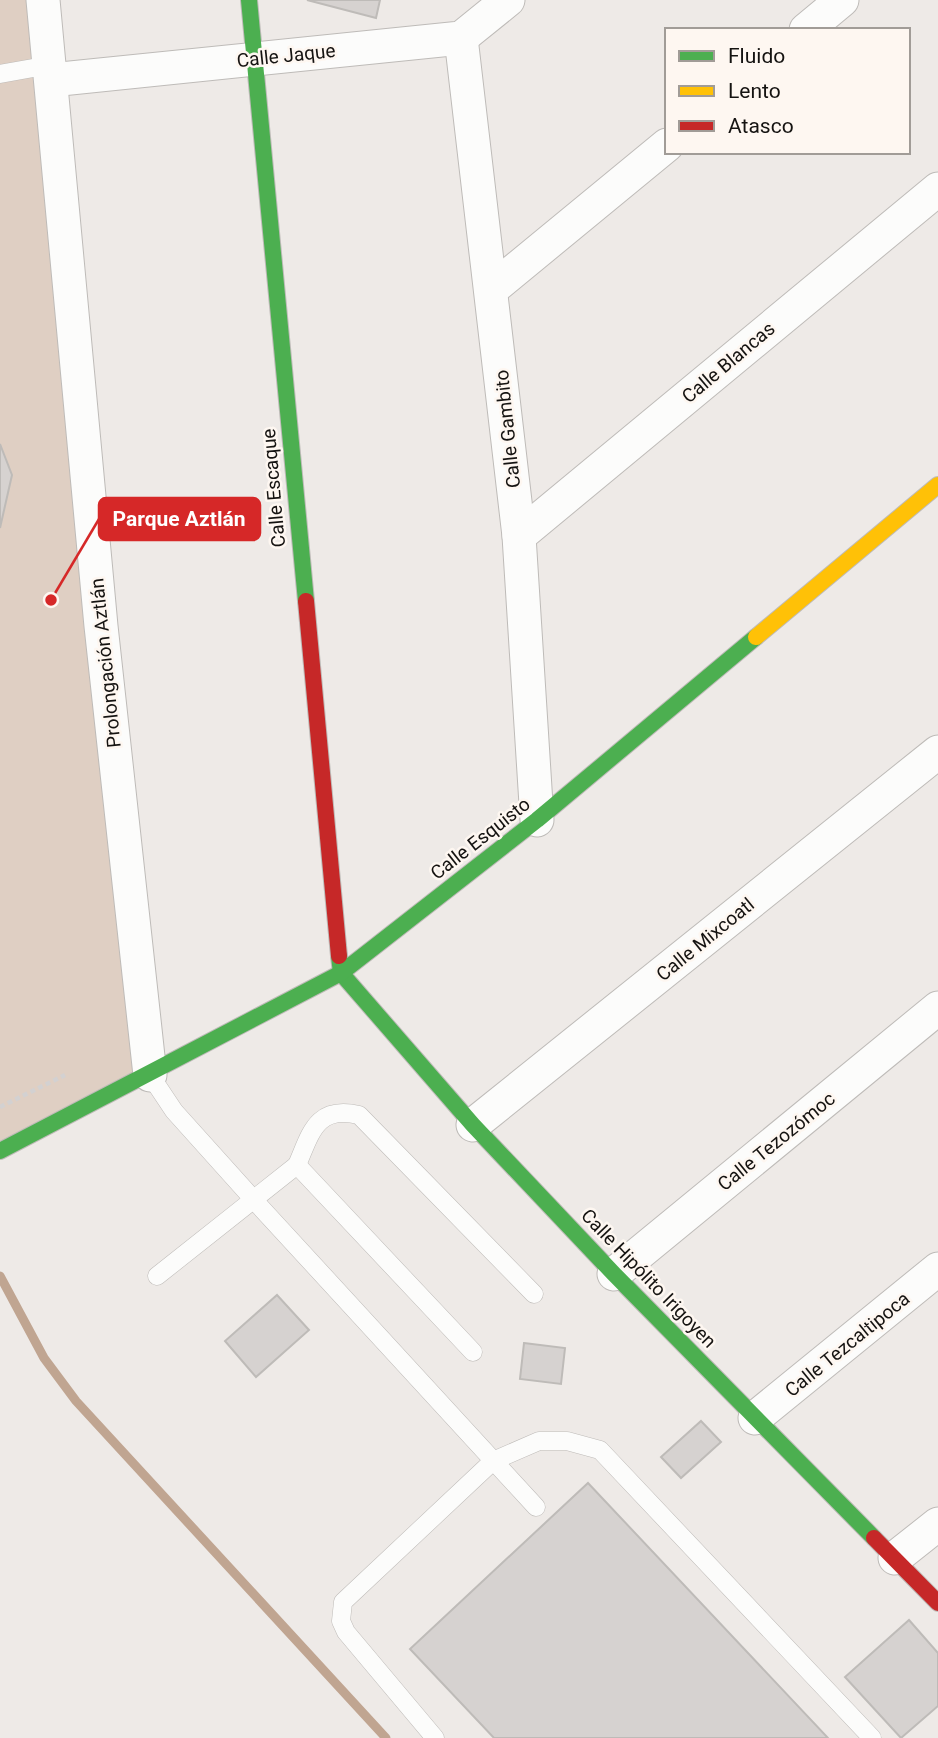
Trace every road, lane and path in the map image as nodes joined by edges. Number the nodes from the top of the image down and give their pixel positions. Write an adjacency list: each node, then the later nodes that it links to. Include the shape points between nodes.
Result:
1 (43, 0): 8 (street, Prolongación Aztlán)
2 (249, 0): 7 (street, Calle Escaque)
3 (508, 0): 6 (street)
4 (842, 0): 5 (street)
5 (808, 28)
6 (461, 38): 7 (street, Calle Jaque); 12 (street, Calle Gambito)
7 (253, 58): 8 (street, Calle Jaque); 17 (street, Calle Escaque)
8 (50, 72): 9 (lane); 19 (street, Prolongación Aztlán, via 101,626)
9 (0, 74)
10 (665, 147): 12 (street)
11 (938, 189): 14 (street, Calle Blancas)
12 (492, 289): 14 (street, Calle Gambito)
13 (938, 485): 16 (street, Calle Esquisto)
14 (519, 536): 16 (street, Calle Gambito)
15 (938, 752): 20 (street, Calle Mixcoatl)
16 (537, 820): 17 (street, Calle Esquisto)
17 (341, 973): 19 (street, Calle Esquisto); 20 (street, Calle Hipólito Irigoyen)
18 (938, 1008): 25 (street, Calle Tezozómoc)
19 (149, 1075): 21 (street, Calle Esquisto); 23 (lane, via 174,1111)
20 (473, 1125): 25 (street, Calle Hipólito Irigoyen)
21 (0, 1151)
22 (297, 1166): 23 (lane); 27 (lane, via 312,1129 326,1115 342,1111 359,1115); 28 (lane)
23 (253, 1199): 26 (lane); 30 (lane)
24 (938, 1269): 29 (street, Calle Tezcaltipoca)
25 (614, 1274): 29 (street, Calle Hipólito Irigoyen)
26 (157, 1276)
27 (534, 1294)
28 (473, 1352)
29 (755, 1418): 33 (street, Calle Hipólito Irigoyen)
30 (493, 1461): 31 (lane); 35 (lane, via 348,1595 341,1612 345,1632); 36 (lane, via 539,1441 568,1441 600,1450)
31 (536, 1507)
32 (938, 1524): 33 (street)
33 (895, 1558): 34 (street, Calle Hipólito Irigoyen)
34 (938, 1603)
35 (435, 1738)
36 (872, 1738)

